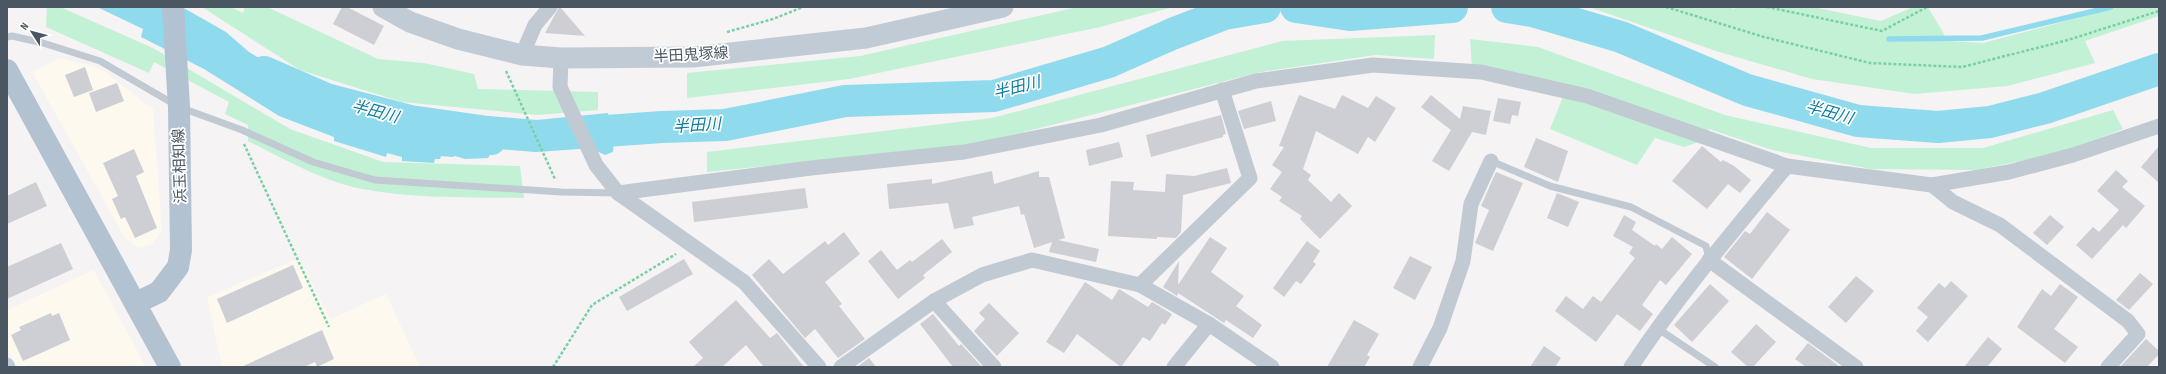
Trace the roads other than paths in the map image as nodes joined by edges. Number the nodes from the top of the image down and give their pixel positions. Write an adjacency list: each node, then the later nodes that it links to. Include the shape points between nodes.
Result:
1 (173, 7): 10 (main road, 浜玉相知線)
2 (383, 7): 6 (main road, 半田鬼塚線, via 410,22 458,40)
3 (550, 7): 6 (street, via 535,25)
4 (1003, 7): 7 (main road, 半田鬼塚線, via 866,38 693,57)
5 (7, 37): 10 (lane, via 43,43 100,61)
6 (522, 55): 7 (main road, 半田鬼塚線)
7 (561, 58): 15 (street, via 560,87 596,164)
8 (7, 70): 19 (main road)
9 (1222, 90): 13 (street, via 1256,81 1373,65 1481,72 1587,96); 15 (street, via 1101,125 964,152 811,168); 17 (street, via 1250,178)
10 (178, 107): 15 (lane, via 242,130 313,162 375,180 561,192); 19 (main road, 浜玉相知線, via 181,250 178,266 159,292)
11 (2159, 126): 14 (street, via 2066,157 2009,172)
12 (1491, 161): 16 (lane, via 1550,186 1631,207 1706,246); 28 (street, via 1471,204 1463,261 1440,328)
13 (1787, 166): 14 (street); 16 (street)
14 (1932, 185): 32 (street, via 1953,202 2000,225 2128,321 2138,334)
15 (618, 193): 23 (street, via 744,282)
16 (1709, 260): 21 (street); 31 (street)
17 (1140, 285): 18 (street, via 1032,260 982,275); 20 (street)
18 (934, 301): 24 (street); 25 (street)
19 (136, 303): 22 (main road)
20 (1209, 324): 26 (street); 27 (street)
21 (1657, 328): 29 (street); 30 (lane)
22 (170, 367)
23 (819, 367)
24 (841, 367)
25 (994, 367)
26 (1174, 367)
27 (1272, 367)
28 (1420, 367)
29 (1631, 367)
30 (1715, 367)
31 (1856, 367)
32 (2108, 367)

